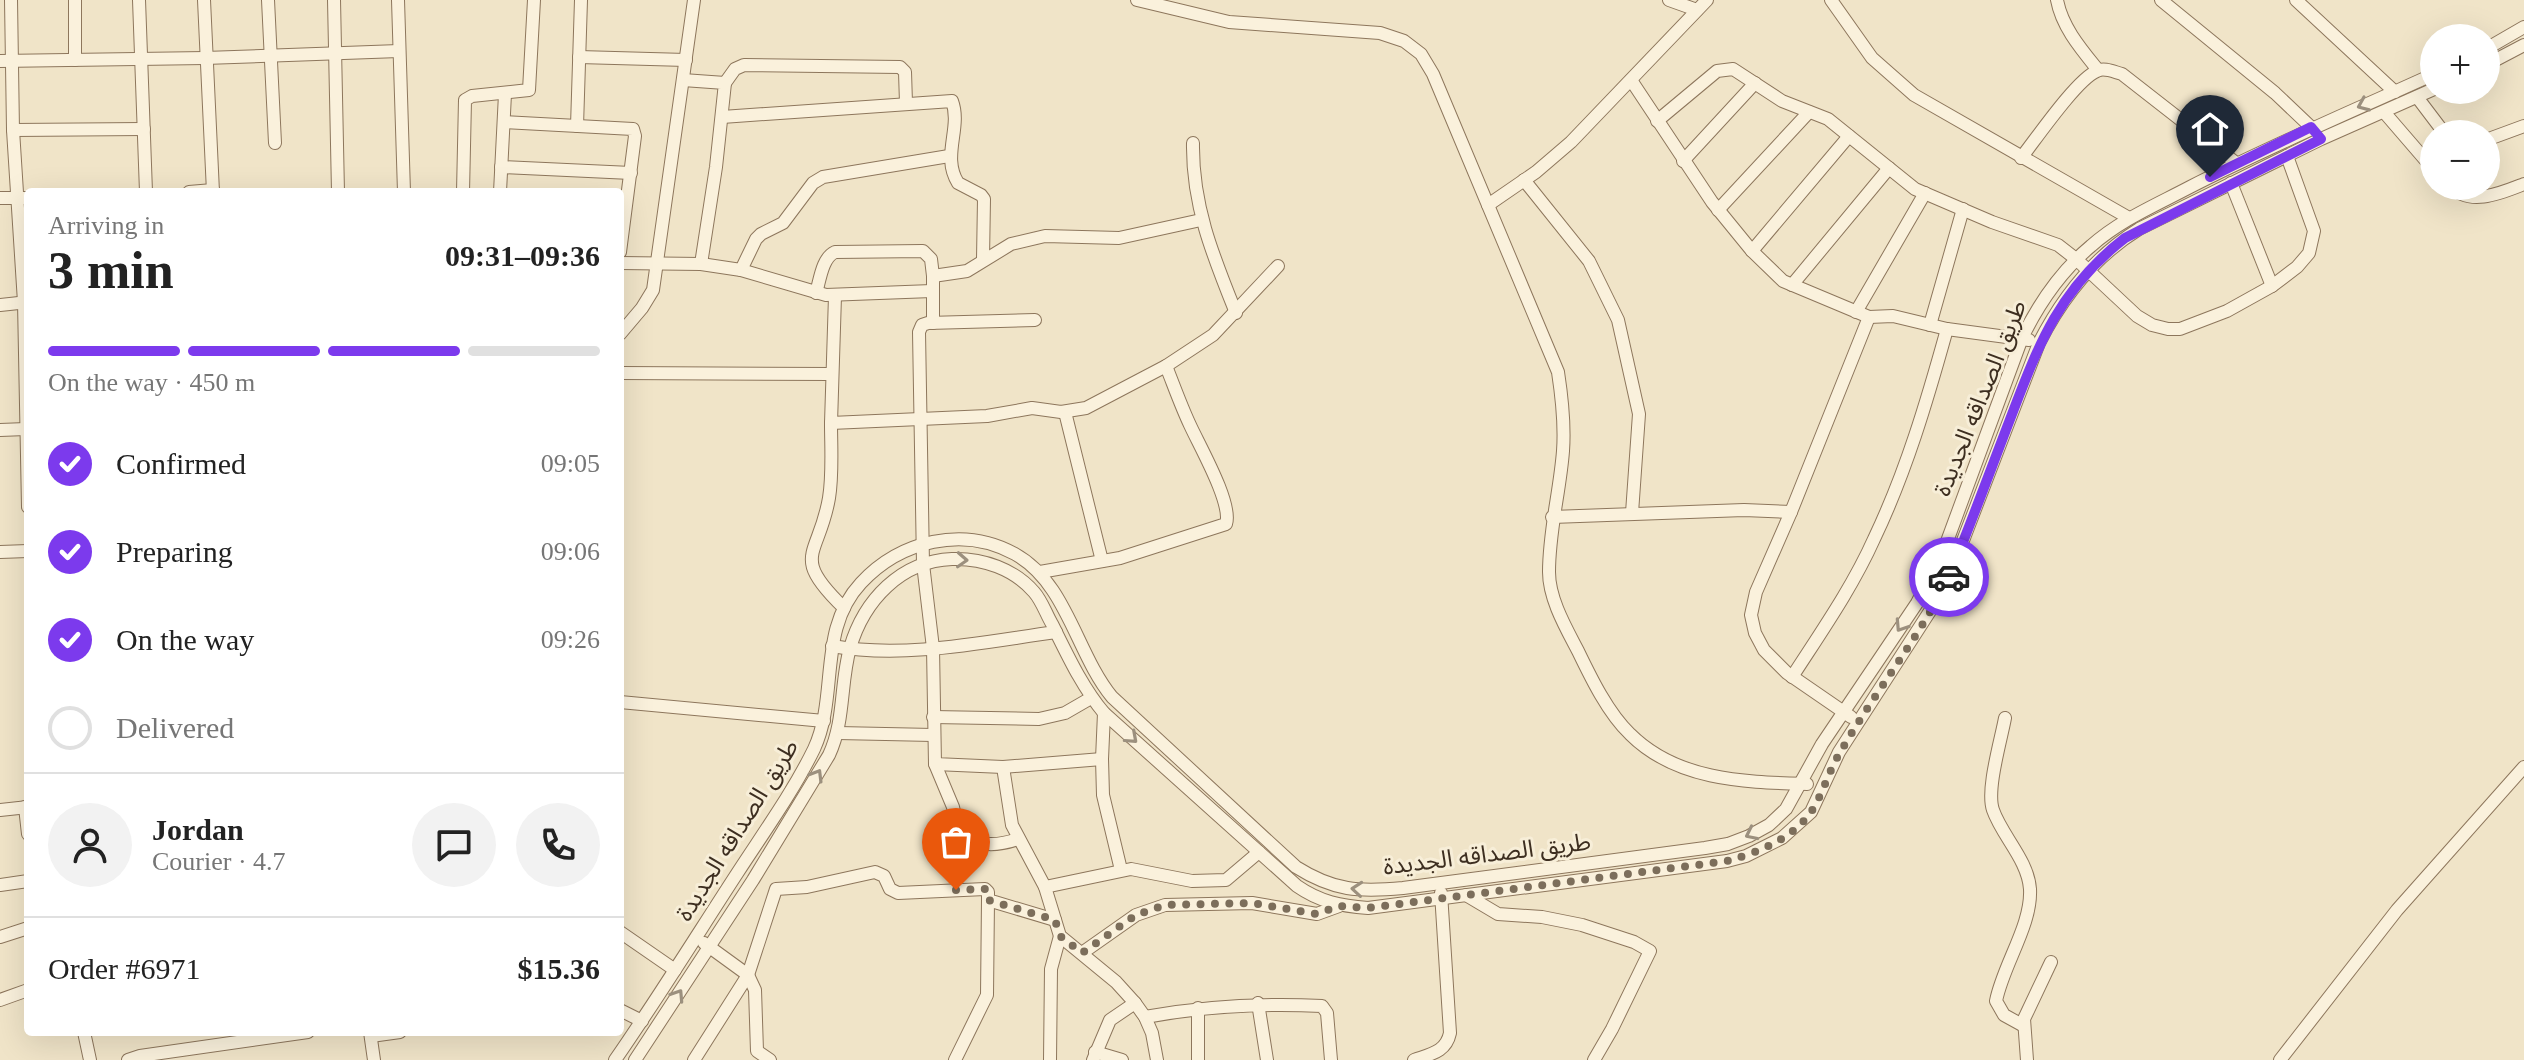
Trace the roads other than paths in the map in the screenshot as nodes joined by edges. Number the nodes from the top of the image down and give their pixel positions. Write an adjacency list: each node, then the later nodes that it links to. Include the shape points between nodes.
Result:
1 (11, 0): 31 (street)
2 (75, 0): 28 (street)
3 (139, 0): 29 (street)
4 (204, 0): 26 (street)
5 (268, 0): 24 (street)
6 (334, 0): 23 (street)
7 (398, 0): 22 (street)
8 (534, 0): 39 (street, via 531,86)
9 (581, 0): 25 (street)
10 (694, 0): 30 (street)
11 (1137, 0): 81 (street, via 1229,22 1380,33 1404,41 1421,54 1433,74)
12 (1669, 0): 18 (street)
13 (1707, 0): 18 (street)
14 (1831, 0): 62 (street, via 1872,58 1914,95)
15 (2057, 0): 32 (street, via 2076,42)
16 (2161, 0): 51 (street)
17 (2296, 0): 38 (street)
18 (1697, 10): 34 (street)
19 (2524, 27): 20 (street)
20 (2500, 41)
21 (2524, 45): 27 (street)
22 (399, 51): 23 (street); 74 (street)
23 (336, 52): 24 (street); 73 (street)
24 (269, 55): 26 (street); 57 (street)
25 (579, 57): 30 (street); 49 (street)
26 (205, 58): 29 (street); 72 (street)
27 (2500, 58)
28 (75, 60): 29 (street); 31 (street)
29 (141, 60): 52 (street)
30 (686, 60): 33 (street)
31 (6, 61): 53 (street)
32 (2098, 70): 62 (street); 64 (street, via 2122,74)
33 (683, 80): 36 (street); 93 (street)
34 (1631, 80): 47 (street); 68 (street, via 1571,142)
35 (2420, 80): 38 (street, طريق الصداقه الجديدة)
36 (725, 83): 42 (street, via 744,65 900,67 905,72); 45 (street)
37 (1755, 83): 43 (street); 47 (street, via 1733,69 1717,71); 63 (street)
38 (2395, 92): 51 (street, طريق الصداقه الجديدة, one-way to 51)
39 (505, 94): 48 (street); 75 (street, via 465,100)
40 (2420, 96): 41 (street, طريق الصداقه الجديدة)
41 (2417, 97): 44 (street, طريق الصداقه الجديدة); 46 (street)
42 (906, 103): 45 (street); 60 (street, via 952,101)
43 (1809, 112): 55 (street); 83 (street)
44 (2384, 112): 56 (street, طريق الصداقه الجديدة); 59 (street)
45 (722, 117): 92 (street)
46 (2434, 120)
47 (1657, 121): 63 (street)
48 (504, 122): 49 (street); 65 (street)
49 (577, 126): 67 (street, via 633,129)
50 (2524, 126): 54 (street)
51 (2311, 127): 56 (street); 64 (street, طريق الصداقه الجديدة)
52 (144, 129): 53 (street); 71 (street)
53 (13, 130): 80 (street)
54 (2500, 135)
55 (1849, 136): 66 (street); 88 (street)
56 (2321, 139): 61 (street, طريق الصداقه الجديدة)
57 (275, 143)
58 (1193, 143): 86 (street)
59 (2420, 153)
60 (949, 156): 89 (street, via 958,183 984,199); 95 (street, via 823,177 783,223 756,239)
61 (2287, 156): 69 (street, طريق الصداقه الجديدة); 99 (street, via 2314,231 2313,242 2297,267)
62 (2021, 158): 85 (street)
63 (1683, 161): 83 (street)
64 (2236, 163): 85 (street, طريق الصداقه الجديدة)
65 (501, 167): 67 (street); 76 (street)
66 (1889, 168): 77 (street); 98 (street)
67 (631, 173): 84 (street)
68 (1524, 180): 81 (street); 123 (street, via 1589,261 1618,320 1639,414)
69 (2231, 183): 96 (street, طريق الصداقه الجديدة, via 2125,238); 99 (street)
70 (2524, 184): 78 (street)
71 (146, 188)
72 (213, 188)
73 (338, 188)
74 (404, 188)
75 (463, 188)
76 (500, 188)
77 (1925, 193): 82 (street); 106 (street)
78 (2500, 193)
79 (0, 198): 80 (street)
80 (23, 198): 87 (street)
81 (1488, 205): 124 (street, via 1558,372 1563,451)
82 (1963, 209): 90 (street, via 2058,245); 109 (street)
83 (1718, 210): 88 (street)
84 (624, 213)
85 (2129, 218): 90 (street, طريق الصداقه الجديدة)
86 (1201, 220): 89 (street, via 1119,238 1045,236 1011,244); 105 (street)
87 (24, 233)
88 (1752, 251): 98 (street)
89 (983, 259): 97 (street, via 967,271)
90 (2076, 259): 96 (street); 112 (street, طريق الصداقه الجديدة)
91 (624, 263): 93 (street)
92 (701, 264): 93 (street); 95 (street)
93 (658, 265): 110 (street, via 653,290)
94 (1278, 266): 105 (street)
95 (741, 270): 101 (street)
96 (2088, 272): 99 (street, via 2137,316 2168,329 2227,311); 113 (street, طريق الصداقه الجديدة, via 2060,305)
97 (933, 276): 100 (street); 101 (street, via 931,259 923,251 835,252 825,262)
98 (1792, 285): 106 (street)
99 (2272, 286)
100 (932, 291): 102 (street); 108 (street)
101 (816, 293): 102 (street)
102 (835, 296): 116 (street)
103 (24, 302): 104 (street)
104 (0, 305)
105 (1236, 313): 114 (street)
106 (1862, 314): 109 (street); 122 (street)
107 (1035, 320): 108 (street)
108 (933, 323): 118 (street, via 922,325 919,332)
109 (1930, 325): 111 (street)
110 (624, 329)
111 (1947, 329): 112 (street); 138 (street, via 1924,412 1874,541)
112 (2022, 338): 113 (street); 141 (street, طريق الصداقه الجديدة, one-way to 141, via 1942,555)
113 (2039, 343): 146 (street, طريق الصداقه الجديدة, via 1949,577)
114 (1166, 366): 117 (street, via 1086,408); 128 (street, via 1228,519 1221,527)
115 (624, 373): 116 (street)
116 (832, 374): 119 (street)
117 (1065, 412): 118 (street, via 1032,408); 128 (street)
118 (920, 421): 119 (street); 125 (street)
119 (831, 423): 133 (street, via 830,495 811,561 821,586)
120 (24, 429): 121 (street)
121 (0, 430)
122 (1791, 512): 123 (street); 138 (street, via 1751,615 1764,650)
123 (1632, 513): 124 (street)
124 (1552, 517): 153 (street, via 1549,576 1562,621 1594,684 1629,734 1691,771 1724,780)
125 (922, 543): 129 (street); 130 (street, طريق الصداقه الجديدة, via 946,539 992,545); 133 (street, طريق الصداقه الجديدة, via 876,567)
126 (24, 551): 127 (street)
127 (0, 552)
128 (1102, 561): 130 (street)
129 (923, 564): 132 (street, طريق الصداقه الجديدة, one-way to 132, via 964,558 984,562 1013,575); 136 (street); 137 (street, طريق الصداقه الجديدة, via 877,595)
130 (1040, 572): 131 (street, طريق الصداقه الجديدة)
131 (1051, 587): 132 (street); 164 (street, طريق الصداقه الجديدة, one-way to 131, via 1375,891 1344,888 1320,882 1296,867 1112,697)
132 (1036, 595): 134 (street, طريق الصداقه الجديدة)
133 (844, 608): 135 (street, طريق الصداقه الجديدة)
134 (1056, 632): 136 (street); 139 (street, طريق الصداقه الجديدة)
135 (832, 646): 137 (street); 145 (street, طريق الصداقه الجديدة)
136 (933, 648): 137 (street); 143 (street)
137 (850, 649): 147 (street, طريق الصداقه الجديدة)
138 (1792, 677): 141 (street)
139 (1091, 698): 142 (street, طريق الصداقه الجديدة); 143 (street, via 1065,713 1039,719)
140 (624, 702): 145 (street)
141 (1845, 712): 146 (street); 153 (street, طريق الصداقه الجديدة)
142 (1104, 713): 149 (street); 160 (street, طريق الصداقه الجديدة, one-way to 160)
143 (933, 717): 148 (street)
144 (2005, 718): 191 (street, via 1991,805 2030,888 2029,908 1996,1001 2004,1015)
145 (824, 721): 157 (street, طريق الصداقه الجديدة, via 808,760)
146 (1858, 723): 154 (street, طريق الصداقه الجديدة)
147 (838, 733): 148 (street); 158 (street, طريق الصداقه الجديدة, one-way to 147)
148 (933, 735): 150 (street)
149 (1102, 759): 151 (street); 161 (street, via 1107,816)
150 (935, 764): 151 (street); 159 (street, via 959,834 991,845)
151 (1003, 767): 159 (street, via 1007,806)
152 (2524, 767): 213 (street, via 2397,910)
153 (1801, 784): 154 (street); 164 (street, طريق الصداقه الجديدة, one-way to 164, via 1769,825 1728,844)
154 (1823, 785): 168 (street, طريق الصداقه الجديدة, via 1811,812 1797,826 1746,856)
155 (24, 807): 156 (street)
156 (0, 810)
157 (769, 825): 158 (street); 177 (street, طريق الصداقه الجديدة)
158 (783, 832): 162 (street, طريق الصداقه الجديدة)
159 (1018, 839): 166 (street)
160 (1259, 852): 161 (street, via 1226,880 1192,881); 171 (street, طريق الصداقه الجديدة, via 1307,893)
161 (1121, 870): 166 (street)
162 (753, 880): 167 (street); 178 (street, طريق الصداقه الجديدة)
163 (24, 882): 165 (street)
164 (1440, 884): 169 (street)
165 (0, 885)
166 (1045, 887): 172 (street)
167 (776, 889): 170 (street, via 875,872 898,893 985,889); 182 (street)
168 (1466, 895): 169 (street, طريق الصداقه الجديدة); 211 (street, via 1498,914 1582,925 1650,951)
169 (1441, 898): 171 (street, طريق الصداقه الجديدة, via 1368,908); 210 (street, via 1450,1033 1445,1046)
170 (988, 900): 172 (street); 203 (street, via 987,995)
171 (1339, 906): 179 (street, via 1317,914 1252,903 1165,905 1136,915)
172 (1055, 920): 175 (street)
173 (24, 929): 176 (street)
174 (624, 935): 181 (street)
175 (1060, 936): 179 (street); 204 (street, via 1051,969)
176 (0, 937)
177 (696, 937): 178 (street); 181 (street, طريق الصداقه الجديدة)
178 (709, 947): 182 (street); 200 (street, طريق الصداقه الجديدة, one-way to 178)
179 (1082, 953): 185 (street)
180 (2051, 962): 191 (street, via 2028,1006)
181 (675, 970): 190 (street, طريق الصداقه الجديدة)
182 (748, 975): 201 (street); 202 (street, via 757,996 757,1051)
183 (24, 991): 184 (street)
184 (0, 1000)
185 (1135, 1003): 189 (street); 195 (street, via 1110,1020)
186 (1258, 1003): 187 (street); 208 (street); 209 (street, via 1322,1006)
187 (1198, 1008): 189 (street); 207 (street)
188 (624, 1012): 190 (street)
189 (1145, 1017): 206 (street)
190 (642, 1021): 199 (street, طريق الصداقه الجديدة)
191 (2024, 1026): 212 (street)
192 (85, 1036): 197 (street)
193 (283, 1036): 196 (street)
194 (370, 1036): 198 (street)
195 (1094, 1056): 205 (street)
196 (137, 1059)
197 (90, 1060)
198 (374, 1060)
199 (615, 1060)
200 (635, 1060)
201 (694, 1060)
202 (770, 1060)
203 (955, 1060)
204 (1050, 1060)
205 (1122, 1060)
206 (1157, 1060)
207 (1198, 1060)
208 (1267, 1060)
209 (1331, 1060)
210 (1414, 1060)
211 (1594, 1060)
212 (2027, 1060)
213 (2280, 1060)

